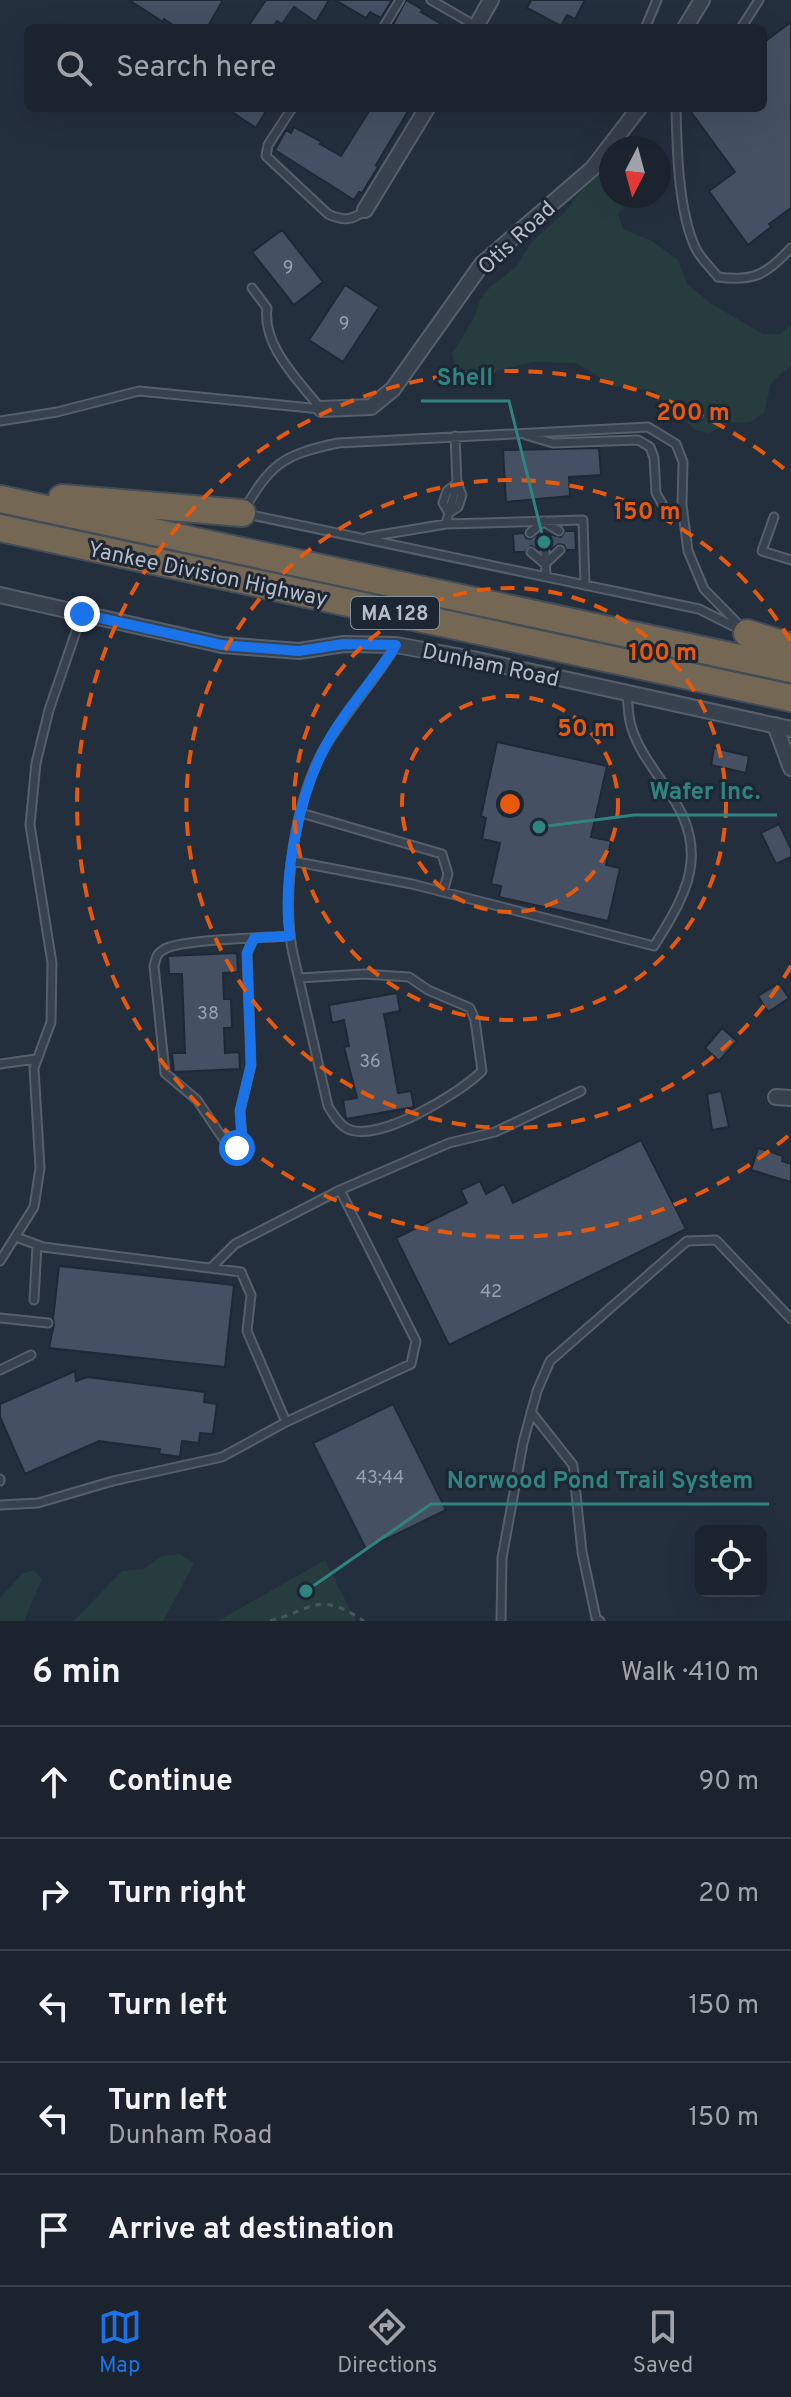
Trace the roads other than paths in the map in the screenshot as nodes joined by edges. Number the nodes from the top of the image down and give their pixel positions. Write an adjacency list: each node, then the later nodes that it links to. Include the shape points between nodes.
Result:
1 (400, 0): 7 (lane)
2 (431, 0): 8 (lane)
3 (491, 0): 9 (street)
4 (657, 0): 10 (lane)
5 (702, 0): 11 (street)
6 (759, 0): 12 (lane)
7 (385, 24)
8 (471, 24)
9 (478, 24)
10 (647, 24)
11 (687, 24)
12 (744, 24)
13 (289, 112): 17 (lane, via 266,156 328,214 354,219)
14 (425, 112): 17 (street)
15 (636, 112): 20 (street, Otis Road, via 593,168 482,264 393,389 371,407)
16 (676, 112): 18 (lane, via 683,201 695,248 718,277 740,280 764,274)
17 (365, 210)
18 (791, 248)
19 (252, 288): 20 (lane, via 267,308 265,324 273,344)
20 (321, 409): 21 (lane, via 139,391)
21 (0, 421)
22 (521, 433): 23 (lane); 27 (lane, via 553,443 638,440 650,447 656,493); 47 (lane, via 648,427 676,444 683,462 688,551 704,589)
23 (455, 436): 24 (lane); 28 (lane, via 358,440 306,450 273,467)
24 (457, 483): 29 (lane, via 462,495); 29 (lane, via 443,503)
25 (0, 493): 28 (highway)
26 (0, 499): 50 (highway, Yankee Division Highway / MA 128)
27 (664, 507)
28 (242, 513): 37 (lane)
29 (449, 513): 32 (lane)
30 (774, 517): 41 (lane, via 762,551)
31 (544, 521): 32 (lane); 34 (lane); 35 (lane); 36 (lane); 44 (lane, via 583,520)
32 (446, 524): 37 (lane)
33 (0, 528): 52 (highway, Yankee Division Highway / MA 128)
34 (559, 531)
35 (544, 532)
36 (530, 533)
37 (360, 538): 43 (lane)
38 (560, 550): 42 (lane)
39 (545, 551): 42 (lane)
40 (531, 552): 42 (lane)
41 (791, 560)
42 (545, 564): 43 (lane)
43 (546, 577): 44 (lane)
44 (585, 585): 47 (lane, via 699,609)
45 (0, 595): 46 (street, Dunham Road)
46 (82, 614): 48 (street, Dunham Road, via 222,645 299,651 344,644); 62 (lane, via 49,710 31,795 30,825 52,963 51,1022)
47 (747, 633): 49 (highway)
48 (396, 645): 51 (street, Dunham Road); 56 (lane, via 324,749)
49 (791, 647)
50 (791, 669)
51 (627, 693): 53 (street, Dunham Road); 58 (lane, via 631,729 668,786 691,844 684,888 654,946)
52 (791, 698)
53 (775, 725): 54 (street, Dunham Road); 55 (street)
54 (791, 729)
55 (791, 768)
56 (301, 813): 57 (lane); 58 (lane, via 442,854 448,874)
57 (292, 861): 58 (lane); 59 (lane)
58 (443, 892)
59 (290, 936): 60 (lane); 61 (lane)
60 (254, 938): 60 (lane, via 247,953 251,1065 237,1148 226,1143 197,1100 165,1073 154,966 165,948)
61 (300, 978): 61 (lane, via 328,1106 346,1129 377,1128 420,1114 482,1071 470,1008 409,977 374,973)
62 (36, 1059): 63 (lane); 66 (lane, via 40,1168 34,1207)
63 (0, 1064)
64 (581, 1091): 65 (lane, via 495,1132 449,1143)
65 (340, 1190): 69 (lane, via 235,1244); 77 (lane, via 416,1341 411,1364)
66 (16, 1237): 67 (lane); 68 (lane)
67 (37, 1245): 69 (lane); 70 (lane)
68 (0, 1261)
69 (211, 1268): 77 (lane, via 241,1272 251,1295 247,1331)
70 (34, 1300)
71 (0, 1318): 73 (lane)
72 (791, 1319): 76 (lane, via 716,1240 687,1241 550,1361)
73 (48, 1323)
74 (31, 1355): 75 (lane)
75 (0, 1370)
76 (531, 1412): 79 (lane, via 502,1558); 80 (lane, via 573,1465 582,1552)
77 (286, 1422): 78 (lane, via 222,1457 38,1503)
78 (0, 1505)
79 (501, 1621)
80 (600, 1621)

